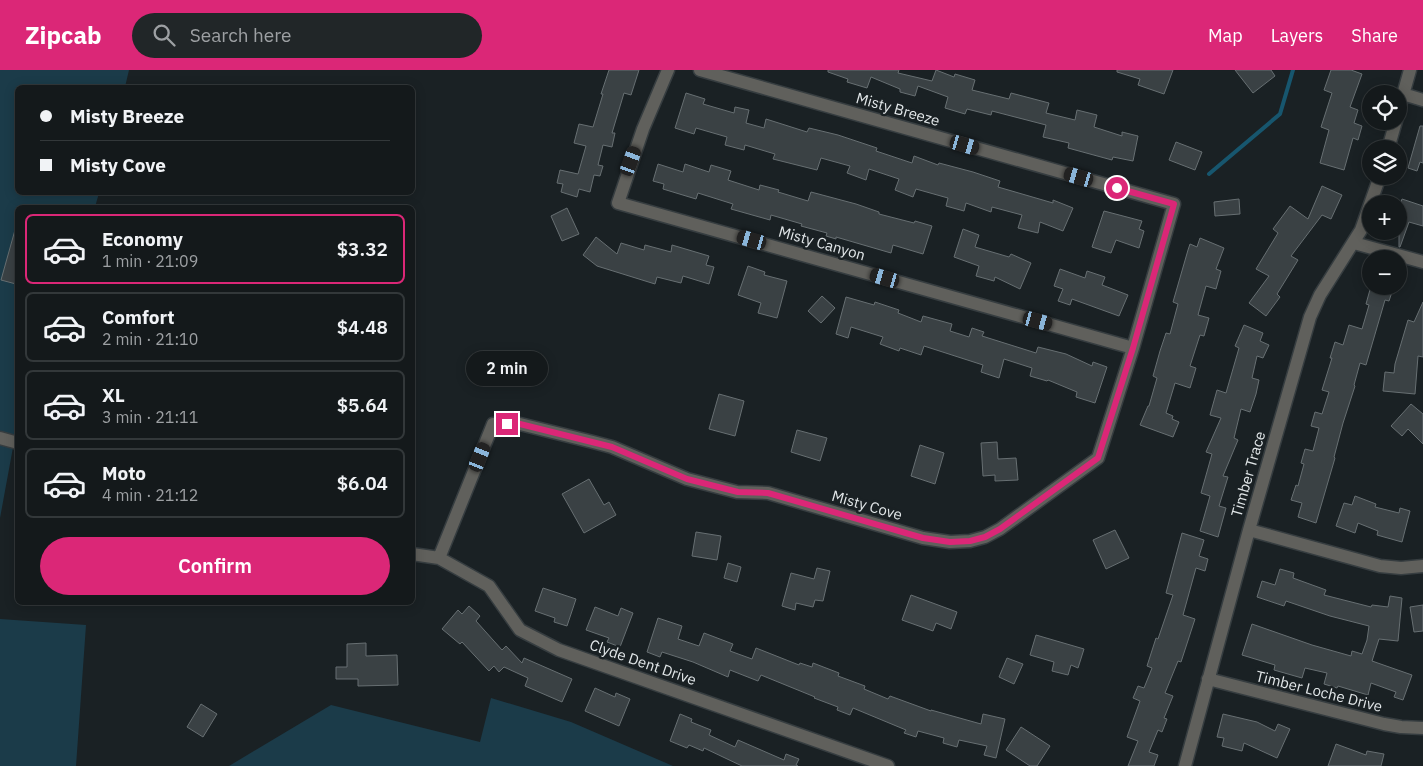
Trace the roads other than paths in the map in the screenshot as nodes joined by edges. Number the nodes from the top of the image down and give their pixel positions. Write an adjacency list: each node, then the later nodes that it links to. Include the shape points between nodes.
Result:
1 (668, 70): 11 (street, Misty Canyon, via 643,129 618,203)
2 (700, 70): 8 (street, Misty Breeze)
3 (1410, 70): 4 (street)
4 (1406, 85)
5 (1407, 95): 6 (street)
6 (1423, 100)
7 (1377, 185): 9 (street, Timber Trace)
8 (1174, 204): 11 (street, Misty Cove)
9 (1354, 243): 10 (street); 14 (street, Timber Trace, via 1320,295 1310,317)
10 (1423, 262)
11 (1133, 348): 16 (street, Misty Cove, via 1098,458 985,537 950,542 923,538 768,493 738,492 687,479 612,447 520,424 493,424)
12 (0, 438): 13 (street)
13 (15, 442)
14 (1249, 530): 17 (street, via 1380,566); 18 (street, Timber Trace)
15 (415, 554): 16 (street, Clyde Dent Drive)
16 (439, 558): 20 (street, Clyde Dent Drive, via 489,586 520,630 559,650)
17 (1423, 566)
18 (1208, 679): 19 (street, Timber Loche Drive, via 1384,724); 21 (street, Timber Trace)
19 (1423, 728)
20 (888, 766)
21 (1185, 766)

